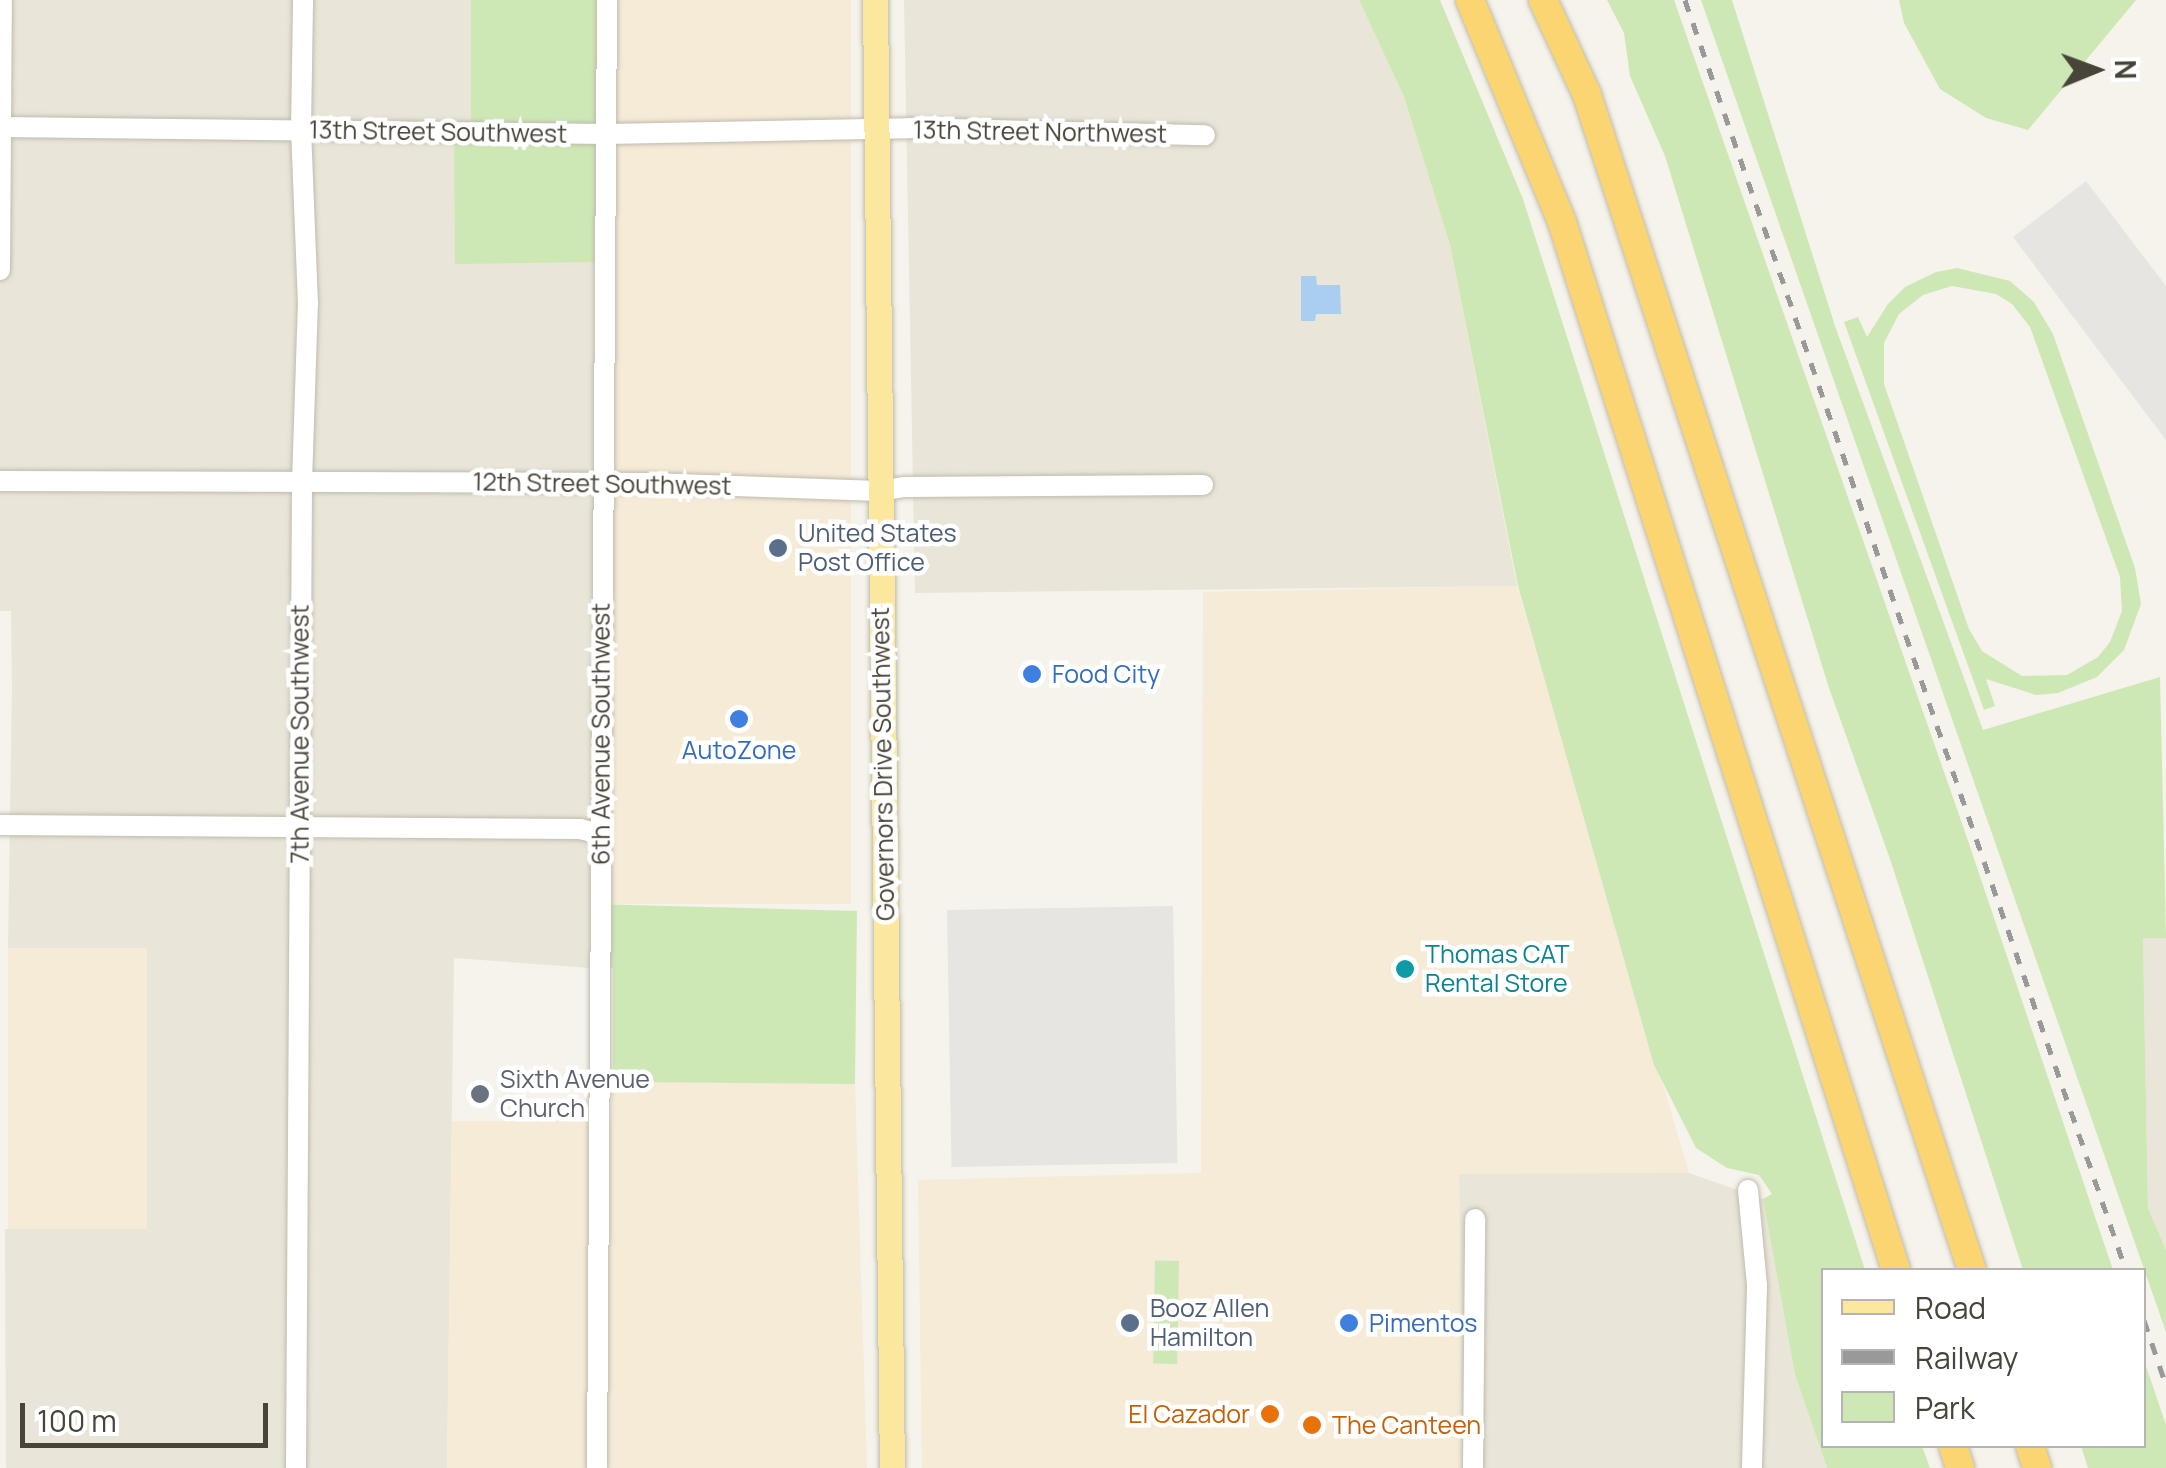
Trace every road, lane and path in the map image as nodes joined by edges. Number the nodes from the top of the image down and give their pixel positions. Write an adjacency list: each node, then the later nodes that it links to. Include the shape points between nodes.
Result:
1 (2, 0): 9 (street)
2 (303, 0): 10 (street, 7th Avenue Southwest)
3 (607, 0): 12 (street, 6th Avenue Southwest)
4 (875, 0): 11 (main road, Governors Drive Southwest)
5 (1470, 0): 25 (highway, via 1562,222)
6 (1542, 0): 8 (highway)
7 (1554, 0): 8 (highway)
8 (1587, 95): 26 (highway)
9 (1, 127): 10 (street, 13th Street Southwest); 14 (street)
10 (301, 130): 12 (street, 13th Street Southwest); 16 (street, 7th Avenue Southwest, via 308,304)
11 (876, 132): 12 (street, 13th Street Southwest); 13 (street, 13th Street Northwest); 19 (main road, Governors Drive Southwest)
12 (607, 134): 17 (street, 6th Avenue Southwest)
13 (1205, 135)
14 (0, 270)
15 (0, 481): 16 (street, 12th Street Southwest)
16 (302, 482): 17 (street, 12th Street Southwest); 21 (street, 7th Avenue Southwest)
17 (602, 483): 19 (street, 12th Street Southwest); 22 (street, 6th Avenue Southwest)
18 (1203, 484): 19 (street, 12th Street Southwest)
19 (879, 492): 29 (main road, Governors Drive Southwest)
20 (0, 825): 21 (street)
21 (300, 828): 22 (street); 27 (street, 7th Avenue Southwest)
22 (600, 834): 28 (street, 6th Avenue Southwest)
23 (1748, 1190): 31 (street, via 1757,1286)
24 (1475, 1220): 30 (street)
25 (1895, 1268)
26 (1971, 1268)
27 (296, 1468)
28 (596, 1468)
29 (892, 1468)
30 (1473, 1468)
31 (1752, 1468)

